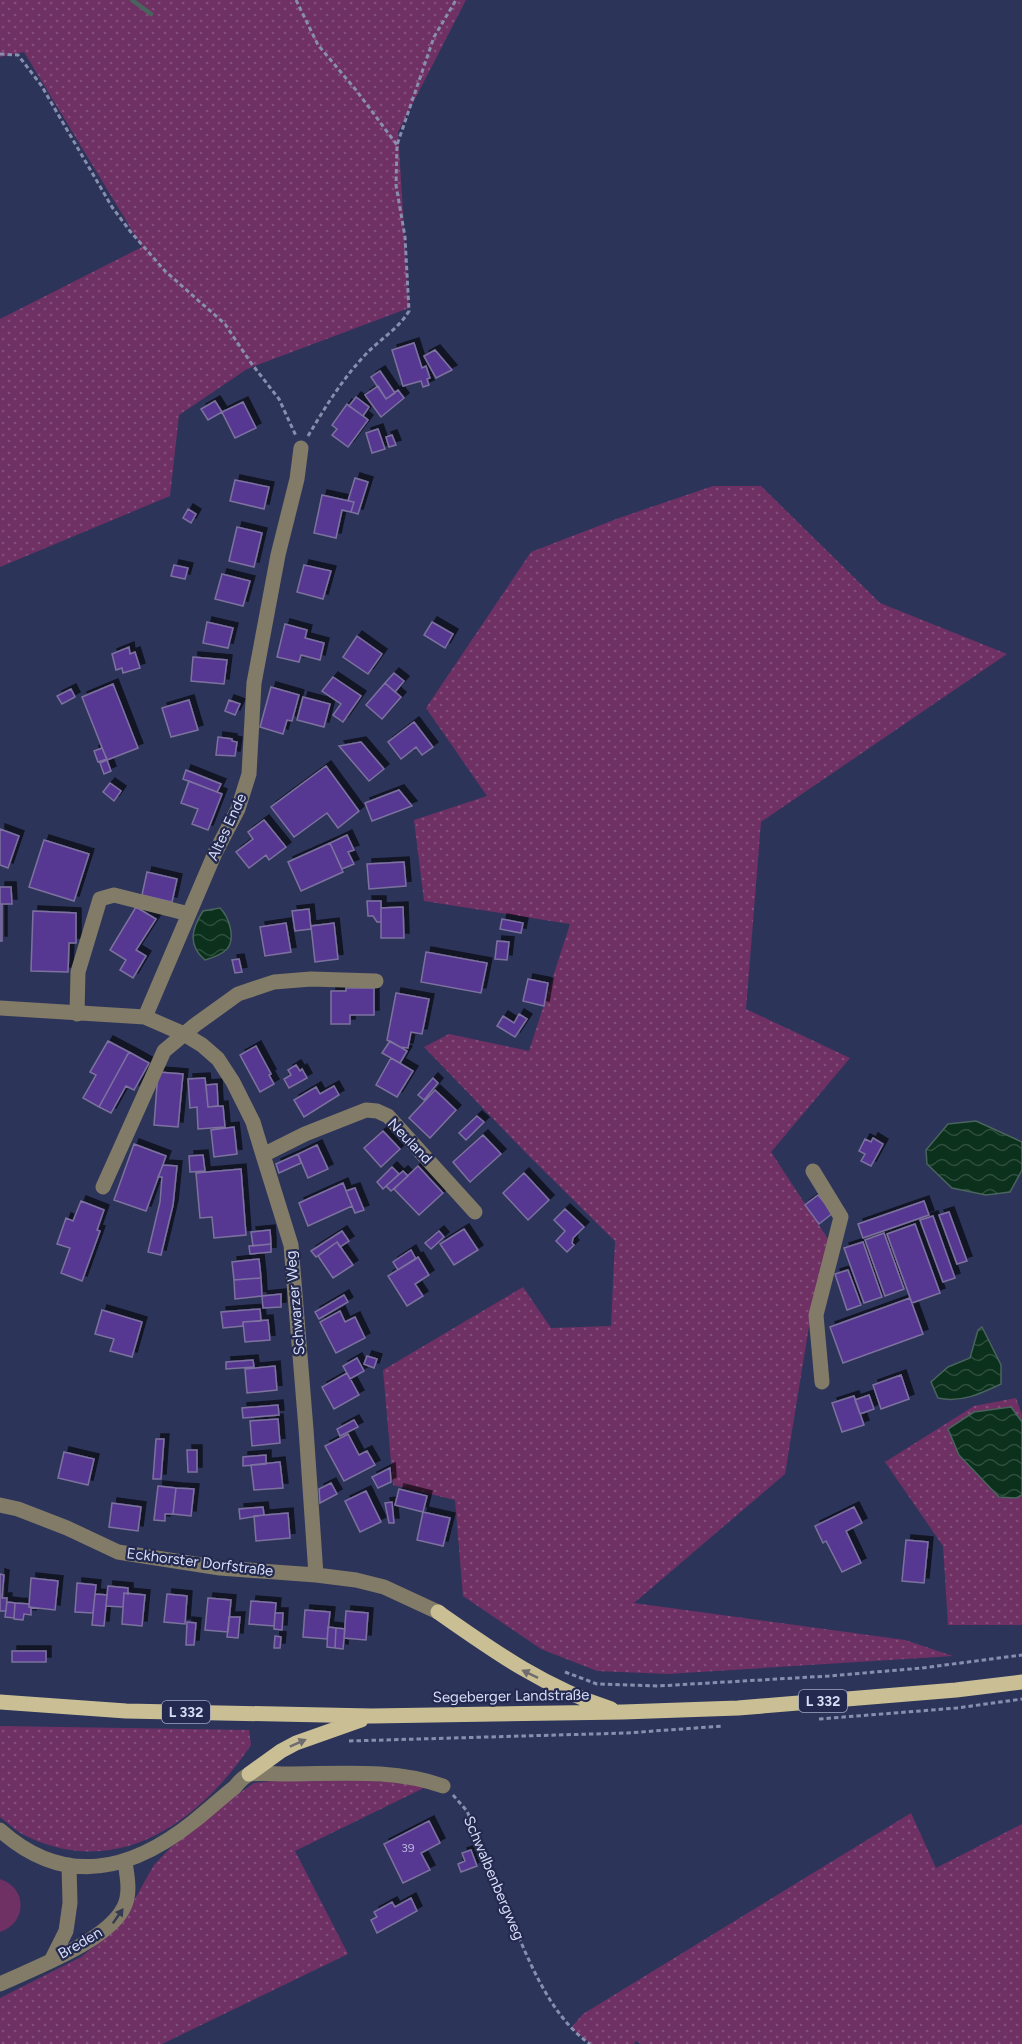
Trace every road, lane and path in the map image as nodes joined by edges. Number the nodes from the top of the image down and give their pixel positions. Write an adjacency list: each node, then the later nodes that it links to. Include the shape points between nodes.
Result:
1 (296, 0): 4 (path, via 318,45)
2 (456, 0): 4 (path, via 434,37)
3 (0, 54): 5 (path, via 18,55 41,86 130,231 165,271 225,324 279,399)
4 (397, 146): 5 (path, via 396,185 405,237 409,311 349,373)
5 (302, 448): 6 (street, Altes Ende, via 254,683 249,774 238,809)
6 (189, 914): 9 (street, via 114,895 100,899 78,972); 10 (street, Altes Ende)
7 (376, 981): 11 (street, via 274,982 238,994)
8 (0, 1008): 9 (street)
9 (76, 1014): 10 (street)
10 (145, 1017): 11 (street, Schwarzer Weg)
11 (184, 1034): 12 (street, Schwarzer Weg, via 218,1059 253,1122); 14 (street, via 164,1051)
12 (263, 1155): 15 (street, Neuland, via 356,1113 377,1111 388,1116); 18 (street, Schwarzer Weg, via 291,1245)
13 (813, 1172): 16 (street, via 841,1218 816,1315)
14 (103, 1186)
15 (475, 1212)
16 (822, 1382)
17 (0, 1505): 18 (street, Eckhorster Dorfstraße, via 67,1528 118,1552 220,1568)
18 (316, 1575): 19 (street, Eckhorster Dorfstraße, via 384,1587)
19 (438, 1612): 24 (main road, one-way to 19, via 580,1698 520,1669)
20 (1022, 1655): 21 (path, via 840,1676 658,1686 597,1684)
21 (557, 1669)
22 (1022, 1682): 24 (main road, Segeberger Landstraße / L 332, via 738,1708)
23 (0, 1702): 25 (main road, Segeberger Landstraße / L 332, via 126,1711)
24 (622, 1712): 25 (main road, Segeberger Landstraße / L 332)
25 (372, 1716): 26 (main road, one-way to 25, via 296,1743)
26 (249, 1774): 27 (street, via 370,1773 422,1778); 29 (street, via 192,1823 157,1847)
27 (443, 1786): 33 (path, Schwalbenbergweg, via 467,1811 526,1955 545,1991 578,2036)
28 (0, 1830): 30 (street, via 15,1844 45,1860)
29 (125, 1862): 30 (street, via 99,1868); 31 (street, Breden, one-way to 29, via 114,1923 125,1905)
30 (69, 1865): 31 (street, Breden, via 66,1931)
31 (52, 1959): 32 (street, Breden)
32 (0, 1984)
33 (590, 2044)

